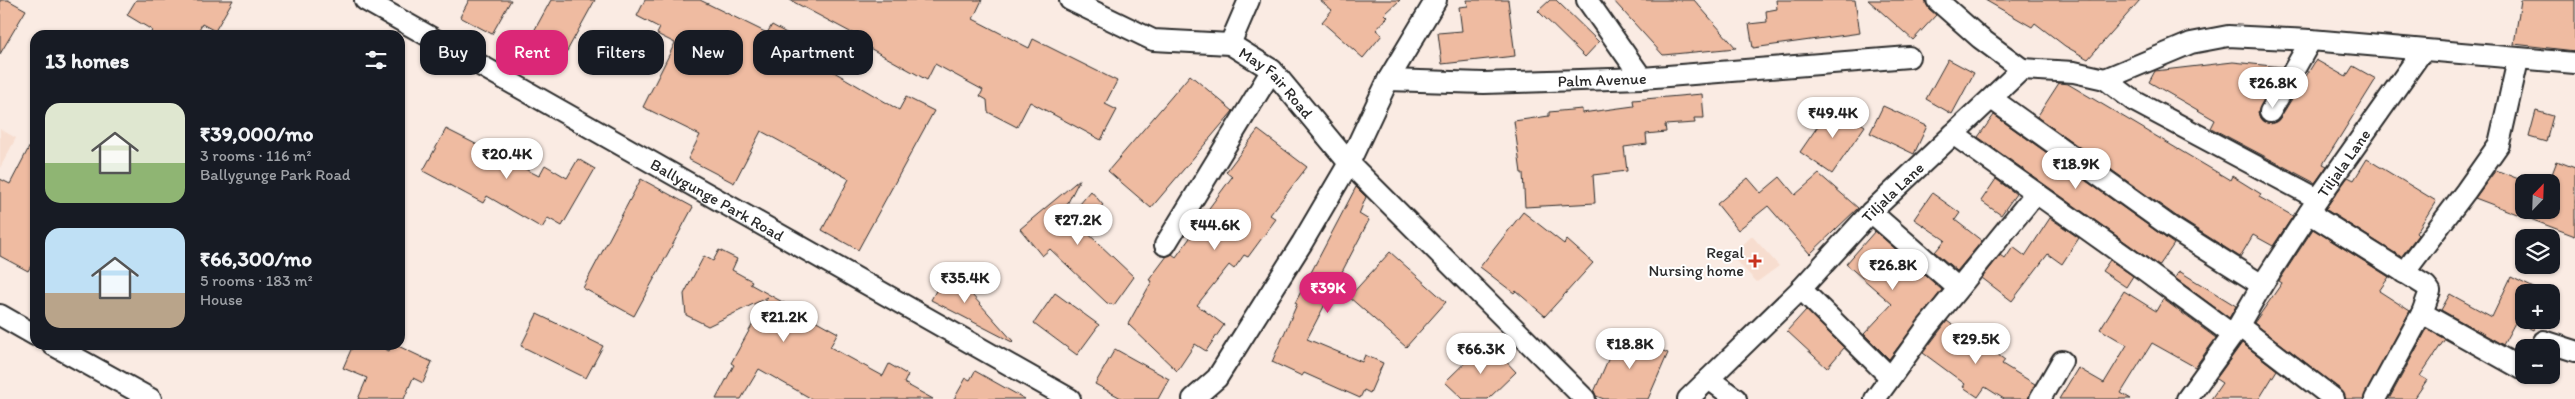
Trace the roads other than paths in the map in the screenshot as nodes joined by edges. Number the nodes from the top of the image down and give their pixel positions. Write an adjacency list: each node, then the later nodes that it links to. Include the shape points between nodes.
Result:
1 (365, 0): 42 (street, Ballygunge Park Road)
2 (1070, 0): 8 (street, May Fair Road, via 1153,40)
3 (1249, 0): 8 (street)
4 (1436, 0): 17 (street)
5 (1587, 0): 15 (street)
6 (1937, 0): 13 (street, via 1956,19)
7 (2311, 40): 9 (street); 16 (street, via 2228,36 2191,43); 19 (street)
8 (1230, 44): 14 (street, May Fair Road)
9 (2423, 50): 11 (street); 23 (street, Tiljala Lane)
10 (1908, 57): 15 (street, Palm Avenue)
11 (2518, 60): 12 (street); 26 (street, via 2499,144)
12 (2575, 63)
13 (2022, 69): 16 (street, Tiljala Lane, via 2074,72); 18 (street, Tiljala Lane)
14 (1272, 70): 21 (street, May Fair Road); 25 (street)
15 (1642, 78): 17 (street, Palm Avenue, via 1484,83)
16 (2105, 79): 23 (street, Tiljala Lane, via 2134,101)
17 (1388, 80): 21 (street)
18 (1992, 99): 20 (street, Tiljala Lane); 27 (street, via 2172,228)
19 (2270, 112)
20 (1953, 134): 22 (street); 24 (street, Tiljala Lane)
21 (1349, 163): 43 (street, via 1216,378); 44 (street, May Fair Road)
22 (2036, 193): 28 (street); 32 (street)
23 (2313, 206): 26 (street); 27 (street)
24 (1871, 212): 28 (street); 29 (street, Tiljala Lane)
25 (1165, 245)
26 (2404, 273): 30 (street, via 2430,291)
27 (2262, 286): 32 (street)
28 (1958, 288): 39 (street)
29 (1801, 289): 39 (street); 40 (street, Tiljala Lane)
30 (2422, 313): 38 (street); 51 (street)
31 (0, 315): 33 (street)
32 (2236, 331): 49 (street); 50 (street)
33 (30, 332)
34 (2560, 346): 36 (street)
35 (62, 350): 41 (street)
36 (2575, 351)
37 (2062, 361): 48 (street)
38 (2515, 365)
39 (1889, 376): 47 (street)
40 (1709, 379): 45 (street, Tiljala Lane); 46 (street)
41 (151, 399)
42 (1070, 399)
43 (1193, 399)
44 (1585, 399)
45 (1688, 399)
46 (1736, 399)
47 (1875, 399)
48 (2040, 399)
49 (2186, 399)
50 (2334, 399)
51 (2375, 399)

